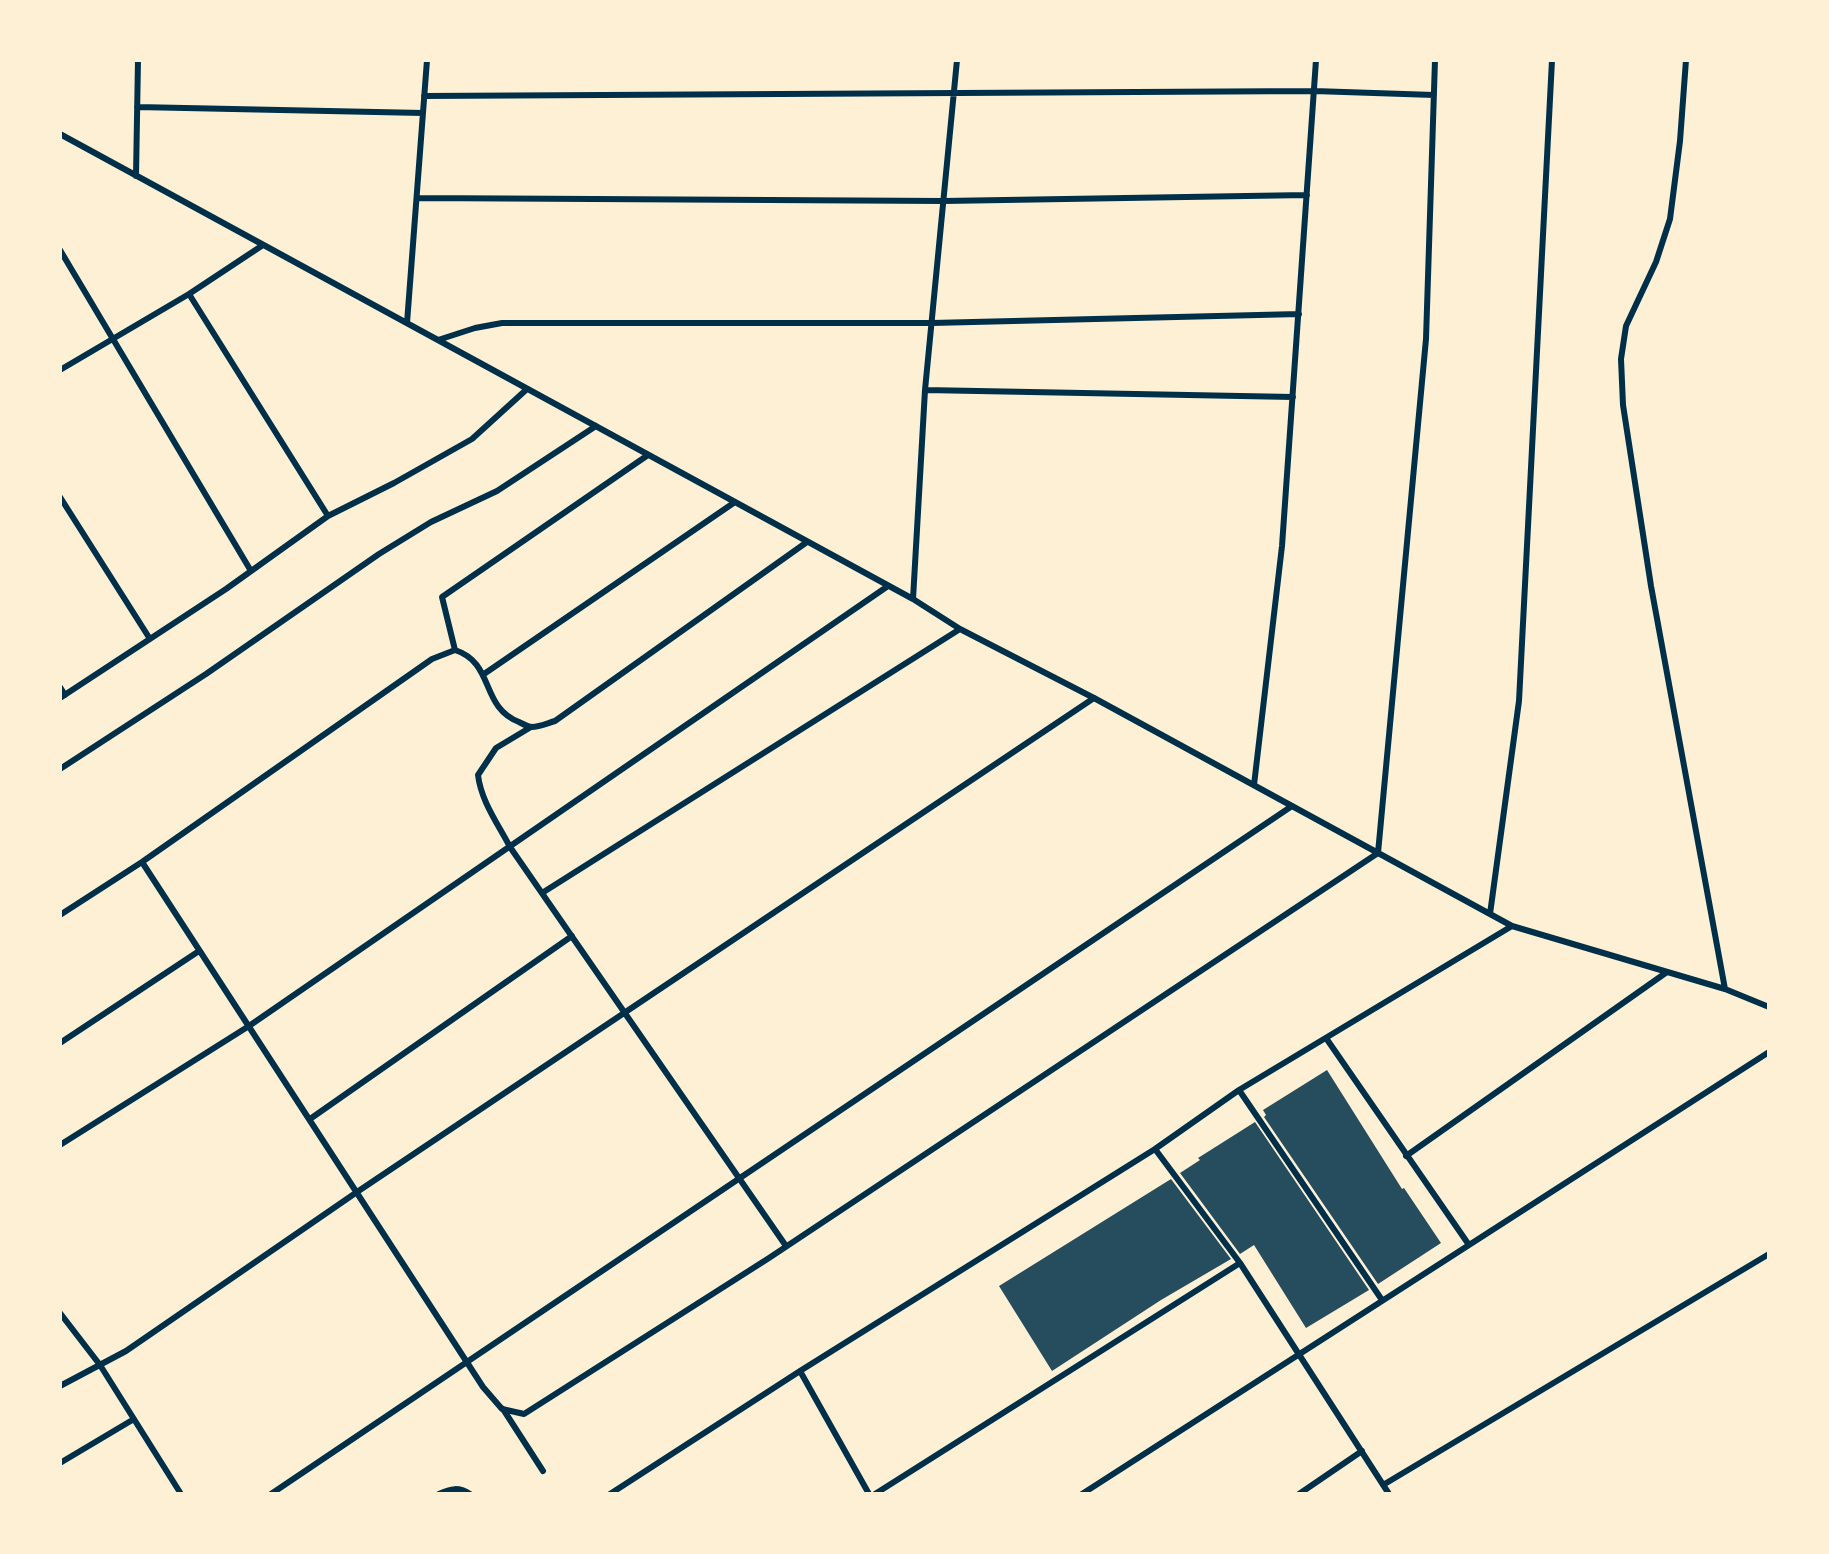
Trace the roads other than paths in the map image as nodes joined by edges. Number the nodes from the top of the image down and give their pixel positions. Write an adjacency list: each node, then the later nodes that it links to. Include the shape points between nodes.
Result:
1 (138, 60): 12 (street)
2 (427, 60): 11 (street)
3 (957, 60): 10 (street)
4 (1316, 60): 8 (street)
5 (1435, 60): 9 (street)
6 (1552, 60): 55 (street, via 1519,701)
7 (1686, 60): 61 (street, via 1670,219 1656,262 1626,326 1621,359 1623,405 1651,586)
8 (1314, 91): 9 (street); 10 (street); 16 (street)
9 (1434, 94): 52 (street, via 1426,339)
10 (954, 95): 11 (street); 18 (street)
11 (424, 96): 13 (street)
12 (137, 107): 13 (street); 15 (street)
13 (423, 113): 17 (street)
14 (60, 134): 15 (street)
15 (136, 176): 19 (street)
16 (1307, 195): 18 (street); 22 (street)
17 (417, 198): 18 (street); 23 (street)
18 (944, 201): 24 (street)
19 (263, 245): 21 (street); 23 (street)
20 (60, 250): 25 (street)
21 (189, 294): 25 (street); 35 (street)
22 (1299, 314): 24 (street); 30 (street)
23 (407, 323): 26 (street)
24 (932, 323): 26 (street, via 502,323); 29 (street)
25 (111, 340): 27 (street); 37 (street)
26 (438, 340): 28 (street)
27 (60, 370)
28 (527, 389): 31 (street); 35 (street, via 472,439)
29 (925, 390): 30 (street); 39 (street)
30 (1293, 398): 49 (street, via 1282,546)
31 (596, 426): 32 (street); 48 (street, via 497,492 431,522 379,554)
32 (648, 455): 34 (street); 42 (street, via 442,597)
33 (60, 498): 41 (street)
34 (735, 502): 36 (street); 43 (street)
35 (328, 516): 37 (street)
36 (807, 542): 38 (street); 47 (street, via 555,721)
37 (251, 571): 41 (street)
38 (888, 586): 39 (street); 51 (street)
39 (913, 599): 40 (street)
40 (960, 629): 46 (street); 54 (street)
41 (150, 639): 45 (street)
42 (455, 650): 43 (street, via 469,654); 53 (street, via 432,659)
43 (484, 674): 47 (street, via 497,708)
44 (60, 687): 45 (street)
45 (62, 696)
46 (1094, 698): 49 (street); 63 (street)
47 (531, 727): 51 (street, via 496,748 478,775 480,788)
48 (60, 769)
49 (1254, 786): 50 (street)
50 (1292, 806): 52 (street); 73 (street)
51 (510, 847): 54 (street); 64 (street)
52 (1378, 853): 55 (street); 76 (street)
53 (142, 862): 56 (street); 59 (street)
54 (542, 893): 58 (street)
55 (1490, 914): 57 (street)
56 (60, 915)
57 (1512, 926): 60 (street); 65 (street)
58 (572, 936): 63 (street); 69 (street)
59 (199, 951): 64 (street); 66 (street)
60 (1667, 972): 61 (street); 72 (street)
61 (1725, 990): 62 (street)
62 (1769, 1008)
63 (625, 1012): 73 (street); 74 (street)
64 (249, 1026): 69 (street); 70 (street)
65 (1326, 1038): 68 (street); 72 (street)
66 (60, 1044)
67 (1769, 1052): 75 (street)
68 (1239, 1090): 71 (street); 79 (street)
69 (310, 1119): 74 (street)
70 (60, 1145)
71 (1155, 1149): 78 (street); 84 (street)
72 (1406, 1156): 75 (street)
73 (739, 1178): 76 (street); 82 (street)
74 (357, 1192): 82 (street); 83 (street)
75 (1469, 1245): 79 (street)
76 (786, 1246): 86 (street, via 524,1414)
77 (1769, 1254): 91 (street)
78 (1240, 1263): 81 (street); 98 (street)
79 (1382, 1300): 81 (street)
80 (60, 1313): 83 (street)
81 (1299, 1354): 88 (street); 99 (street)
82 (468, 1361): 86 (street); 93 (street)
83 (100, 1365): 85 (street); 87 (street)
84 (800, 1371): 96 (street); 97 (street)
85 (60, 1386)
86 (502, 1409): 90 (street)
87 (134, 1419): 89 (street); 92 (street)
88 (1362, 1451): 91 (street); 100 (street)
89 (60, 1462)
90 (543, 1471)
91 (1383, 1485): 101 (street)
92 (182, 1494)
93 (271, 1494)
94 (439, 1494): 95 (street, via 451,1488)
95 (470, 1494)
96 (610, 1494)
97 (869, 1494)
98 (875, 1494)
99 (1082, 1494)
100 (1299, 1494)
101 (1389, 1494)

